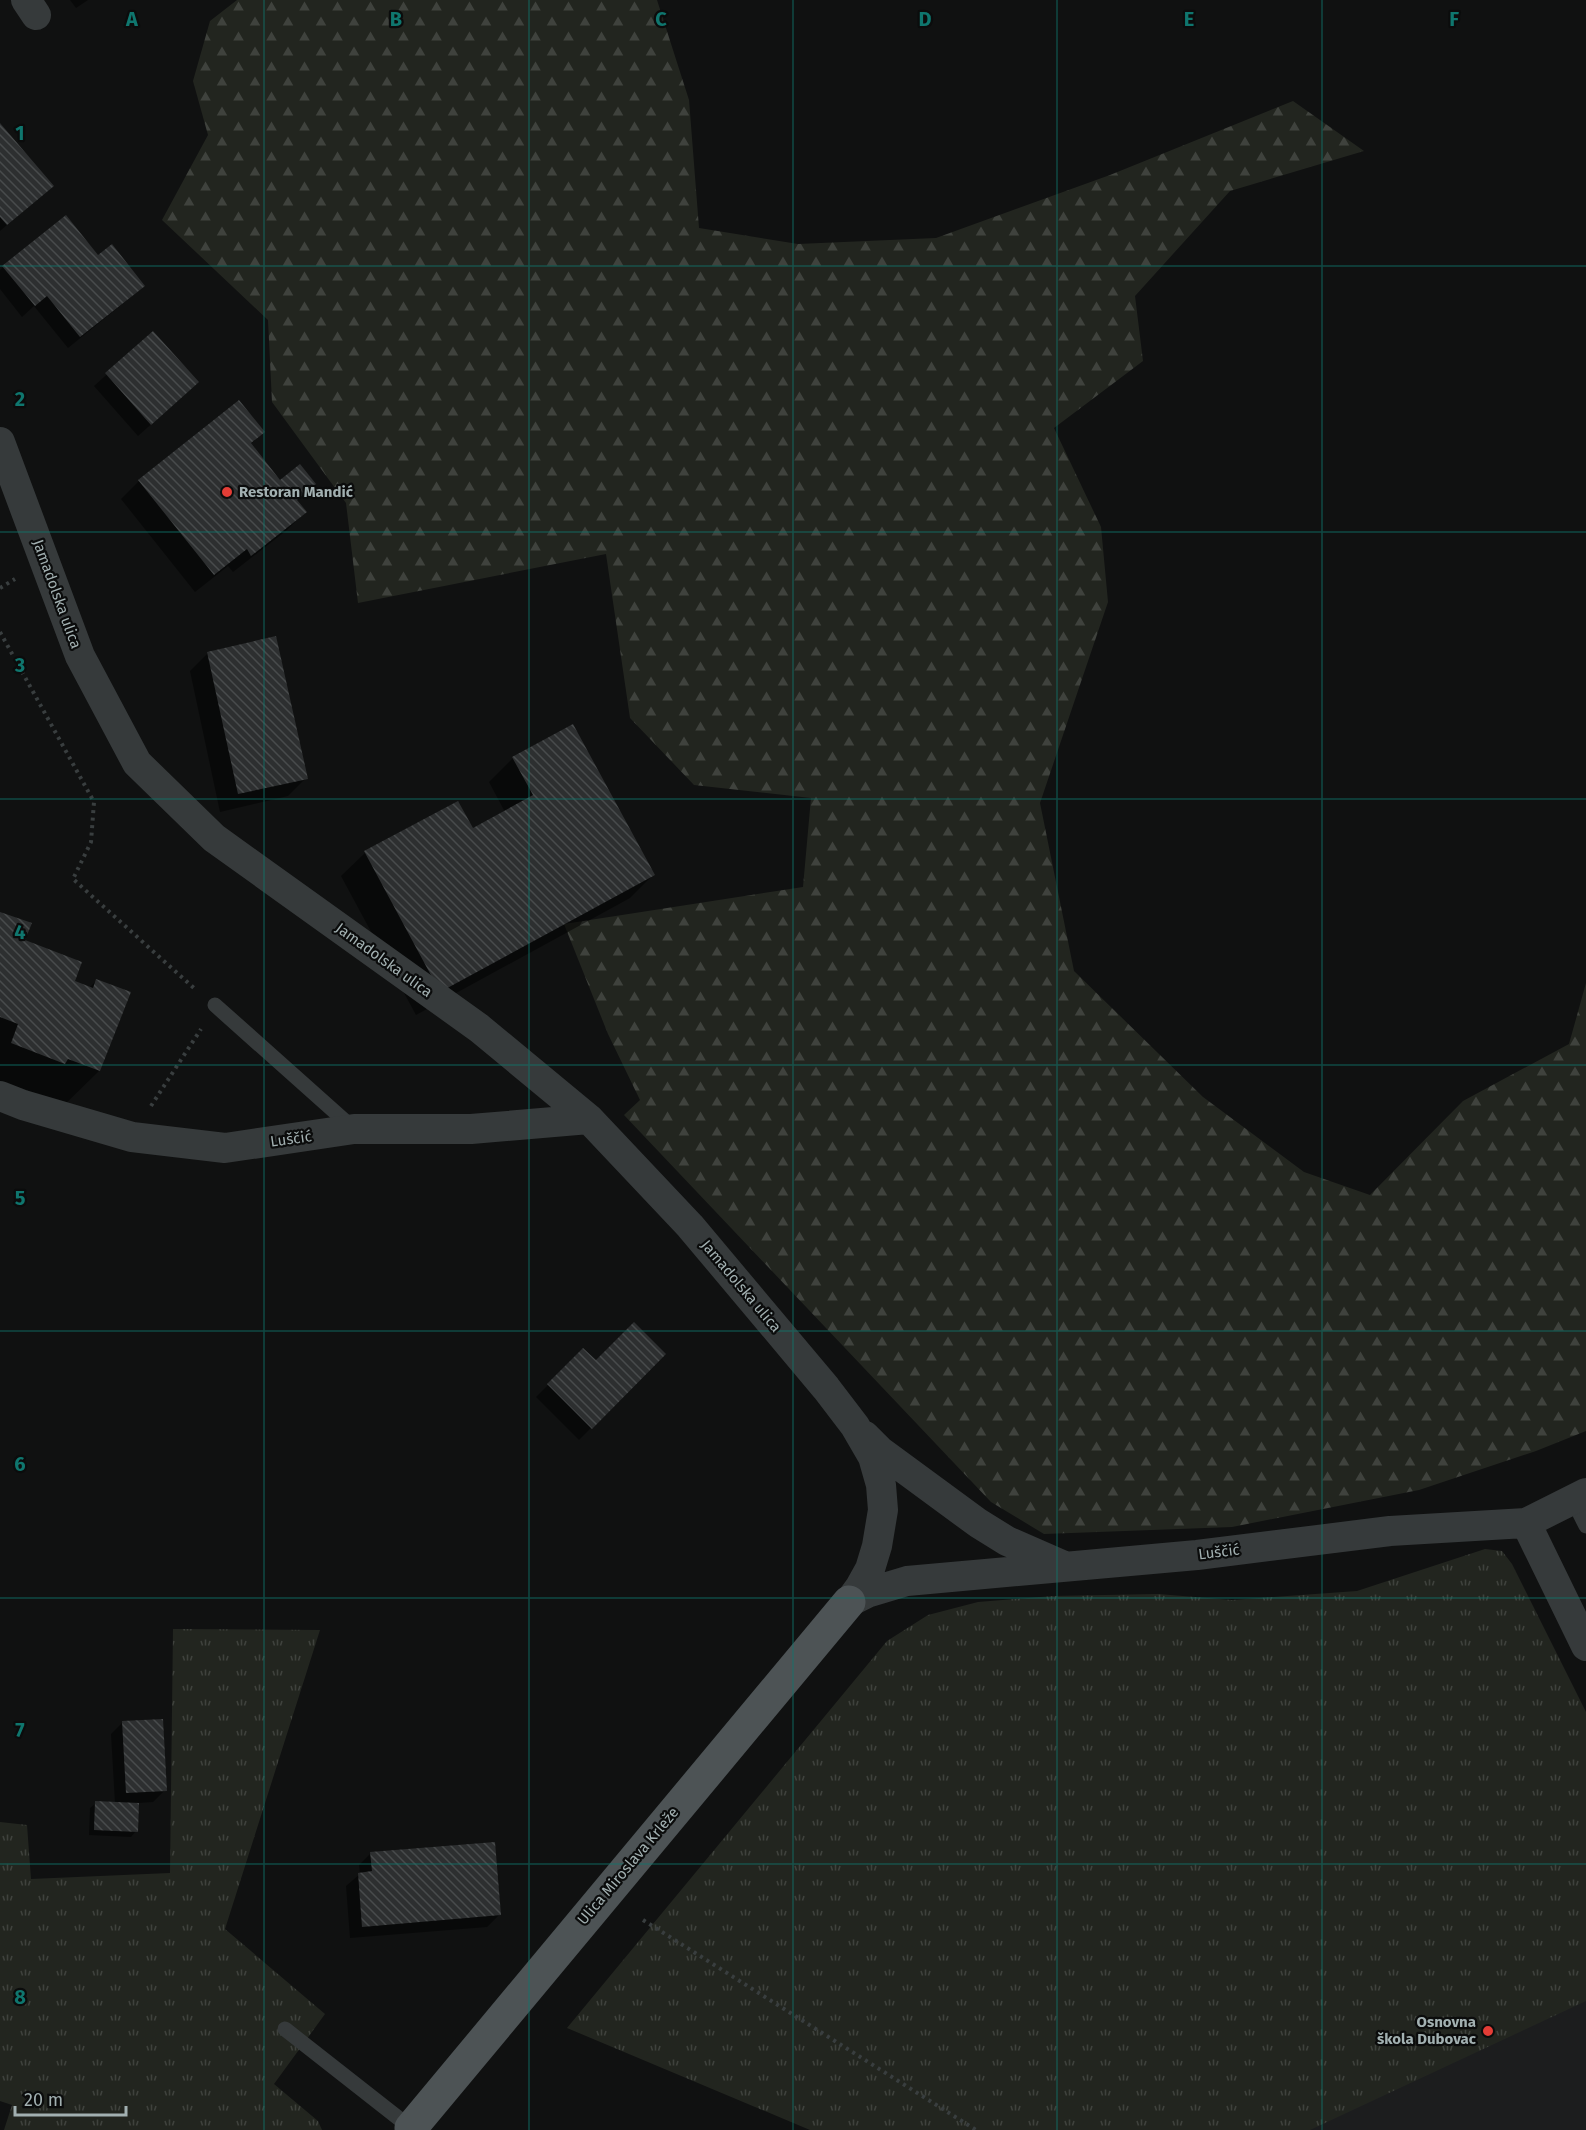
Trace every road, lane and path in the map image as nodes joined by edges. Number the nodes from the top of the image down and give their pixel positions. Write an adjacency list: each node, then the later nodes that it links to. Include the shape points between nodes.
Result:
1 (0, 442): 6 (street, Jamadolska ulica, via 80,656 137,763 214,838 479,1028)
2 (0, 632): 3 (path, via 94,802 91,842 73,879)
3 (193, 987)
4 (215, 1005): 7 (lane); 8 (path)
5 (0, 1096): 8 (street, Luščić)
6 (589, 1119): 7 (street, Luščić, via 471,1129); 9 (street, Jamadolska ulica, via 690,1226)
7 (354, 1130): 8 (street, Luščić, via 225,1148)
8 (132, 1137)
9 (855, 1426): 13 (street, Jamadolska ulica, via 880,1451 978,1523 1007,1541); 14 (street, Jamadolska ulica, via 873,1457 883,1510 870,1569)
10 (1579, 1496): 11 (street, Luščić); 12 (lane)
11 (1526, 1523): 13 (street, Luščić, via 1390,1531 1197,1555); 15 (street)
12 (1586, 1526)
13 (1065, 1566): 14 (street, Luščić, via 906,1581)
14 (849, 1602): 18 (main road, Ulica Miroslava Krleže)
15 (1586, 1646)
16 (643, 1920): 19 (path)
17 (285, 2029): 18 (lane)
18 (411, 2129)
19 (976, 2130)

